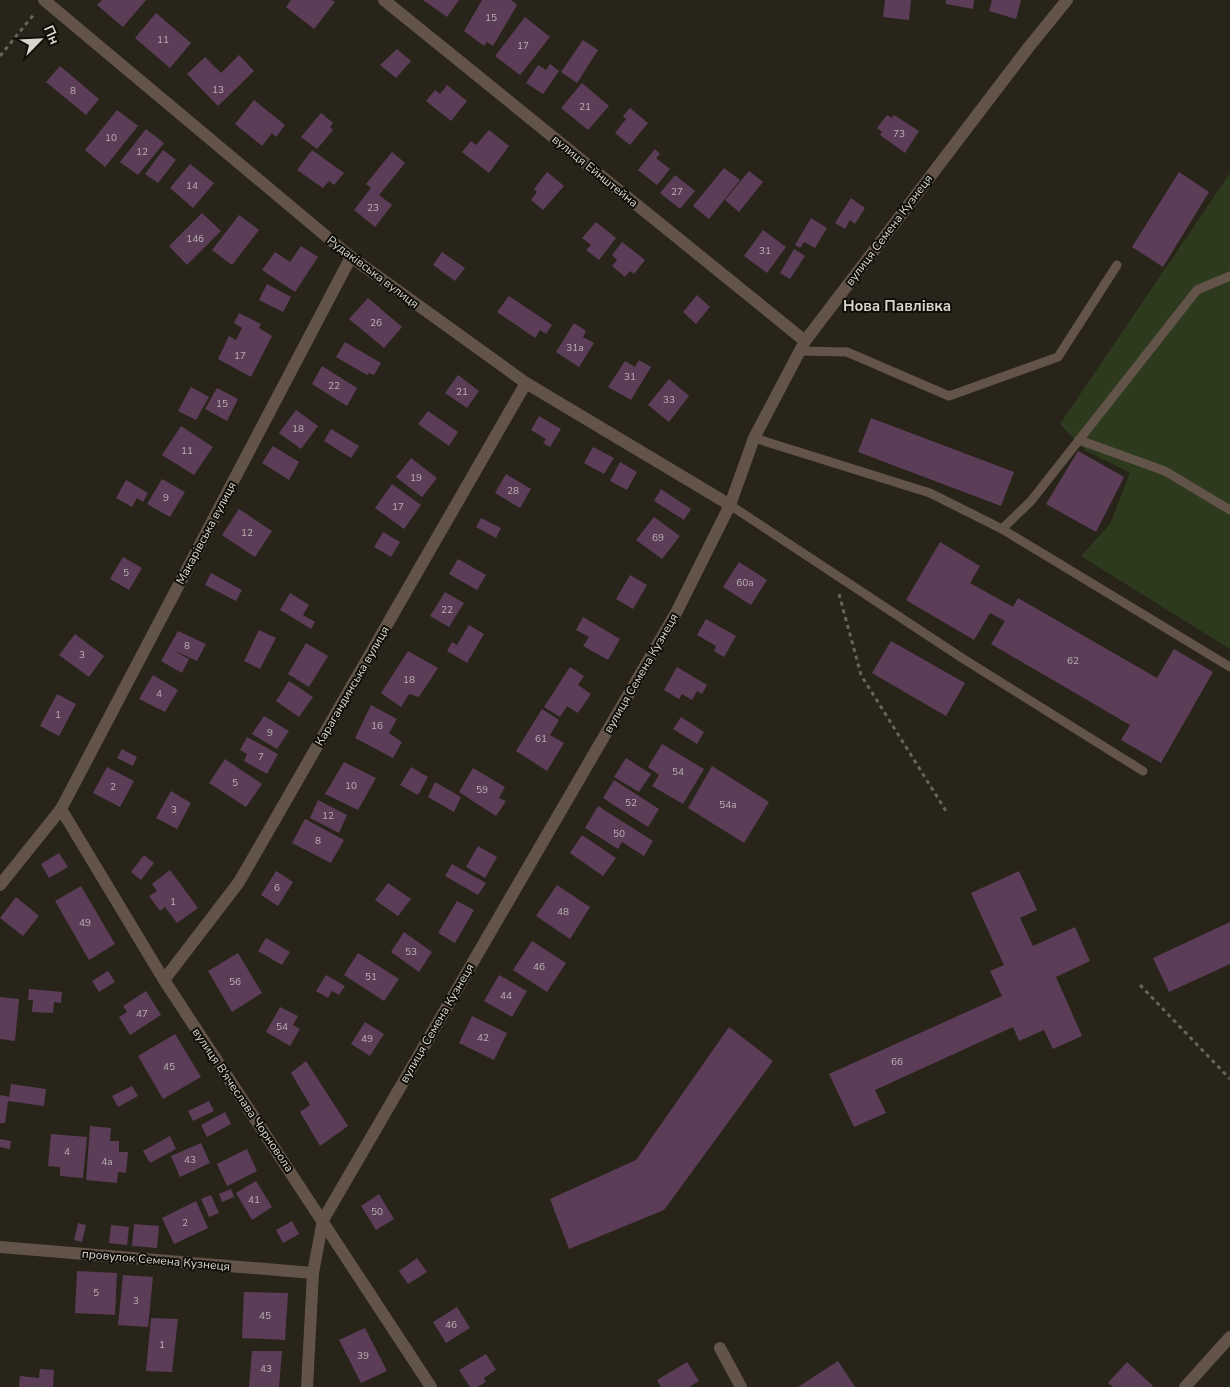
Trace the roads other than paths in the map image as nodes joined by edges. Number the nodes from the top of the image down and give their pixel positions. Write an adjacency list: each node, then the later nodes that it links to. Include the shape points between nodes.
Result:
1 (45, 0): 4 (street, Рудаківська вулиця)
2 (384, 0): 7 (street, вулиця Ейнштейна)
3 (1067, 0): 7 (street, вулиця Семена Кузнеця)
4 (351, 257): 8 (street, Рудаківська вулиця); 16 (street, Макарівська вулиця)
5 (1117, 265): 7 (lane, via 1058,357 949,396 848,352)
6 (1230, 276): 10 (lane, via 1198,290)
7 (803, 346): 9 (street, вулиця Семена Кузнеця)
8 (526, 383): 11 (street, Рудаківська вулиця); 18 (street, Карагандинська вулиця, via 239,882)
9 (754, 438): 11 (street, вулиця Семена Кузнеця); 13 (lane, via 930,493)
10 (1080, 440): 12 (lane, via 1165,471); 13 (lane, via 1031,501)
11 (730, 505): 15 (lane, via 962,658); 19 (street, вулиця Семена Кузнеця, via 677,611)
12 (1230, 510)
13 (1002, 529): 14 (lane)
14 (1230, 667)
15 (1143, 772)
16 (61, 809): 17 (street, Макарівська вулиця); 18 (street, вулиця В'ячеслава Чорновола)
17 (0, 885)
18 (164, 980): 19 (street, вулиця В'ячеслава Чорновола)
19 (323, 1220): 21 (street, вулиця Семена Кузнеця); 25 (street, вулиця В'ячеслава Чорновола)
20 (0, 1247): 21 (street, провулок Семена Кузнеця)
21 (313, 1273): 24 (street, вулиця Семена Кузнеця)
22 (1230, 1337): 27 (street)
23 (720, 1348): 26 (street)
24 (307, 1387)
25 (431, 1387)
26 (742, 1387)
27 (1185, 1387)

